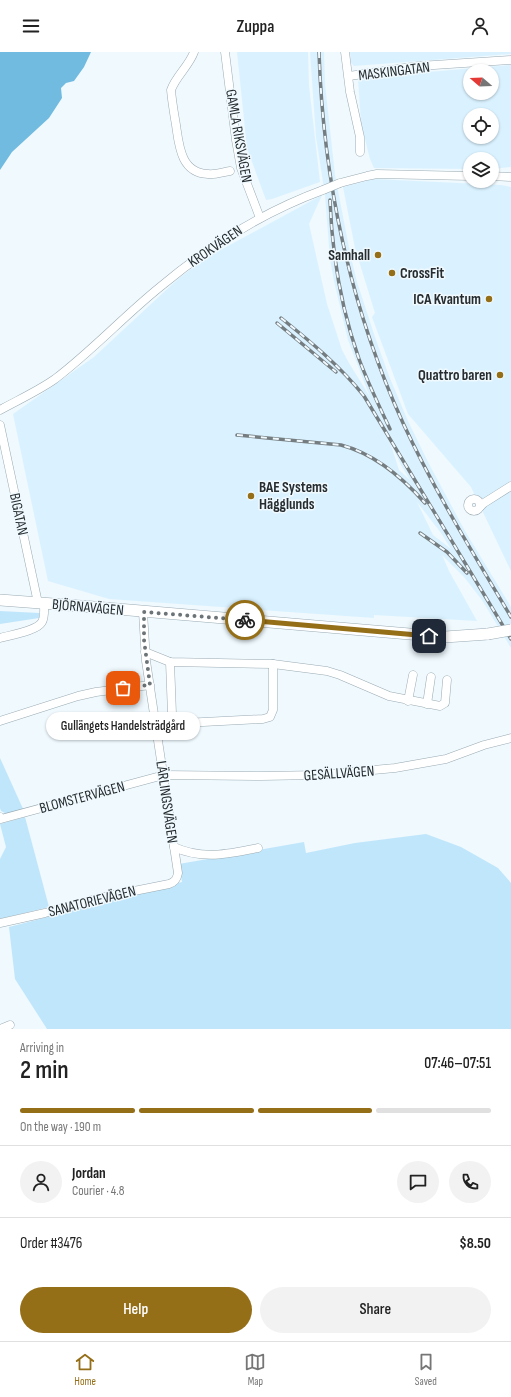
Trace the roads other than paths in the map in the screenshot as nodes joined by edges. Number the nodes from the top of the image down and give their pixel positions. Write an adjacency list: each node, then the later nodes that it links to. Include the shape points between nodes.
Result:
1 (194, 52): 7 (street, via 171,90 179,150 183,159 198,172 209,175)
2 (226, 52): 11 (street, GAMLA RIKSVÄGEN, via 241,168)
3 (345, 52): 5 (street)
4 (511, 60): 5 (street, MASKINGATAN, via 419,66)
5 (349, 76): 6 (street, via 360,137)
6 (360, 152)
7 (230, 171)
8 (463, 176): 11 (street, KROKVÄGEN, bridge, via 377,174 340,183)
9 (499, 176): 10 (street)
10 (511, 177)
11 (260, 218): 12 (street, KROKVÄGEN, via 220,242 177,273 54,380)
12 (0, 410)
13 (0, 424): 17 (street, BIGATAN)
14 (511, 486): 15 (street)
15 (481, 504)
16 (0, 600): 17 (main road, BJÖRNAVÄGEN)
17 (41, 603): 18 (main road, BJÖRNAVÄGEN); 20 (street, BIGATAN, via 44,617 38,626)
18 (144, 612): 19 (main road, BJÖRNAVÄGEN, bridge, via 445,637); 21 (street, LÄRLINGSVÄGEN)
19 (511, 630)
20 (0, 638)
21 (145, 652): 22 (street); 27 (street, LÄRLINGSVÄGEN)
22 (170, 662): 23 (street); 23 (street, via 172,714 177,722 184,723 270,717 273,710)
23 (273, 664): 28 (street, via 334,673 385,695)
24 (413, 675): 28 (street)
25 (431, 677): 29 (street)
26 (447, 680): 29 (street, via 445,703 440,706)
27 (150, 685): 30 (street, via 96,692); 32 (street, LÄRLINGSVÄGEN)
28 (408, 701): 29 (street)
29 (427, 704)
30 (0, 720)
31 (511, 738): 32 (street, GESÄLLVÄGEN, via 446,759 395,768 312,775)
32 (164, 775): 33 (street, BLOMSTERVÄGEN); 34 (street, LÄRLINGSVÄGEN)
33 (0, 818)
34 (174, 847): 35 (street, via 208,855); 36 (street, LÄRLINGSVÄGEN)
35 (258, 848)
36 (178, 873): 37 (street, SANATORIEVÄGEN, via 175,880 169,884 106,896)
37 (0, 923)
38 (10, 1025): 39 (street)
39 (0, 1029)

